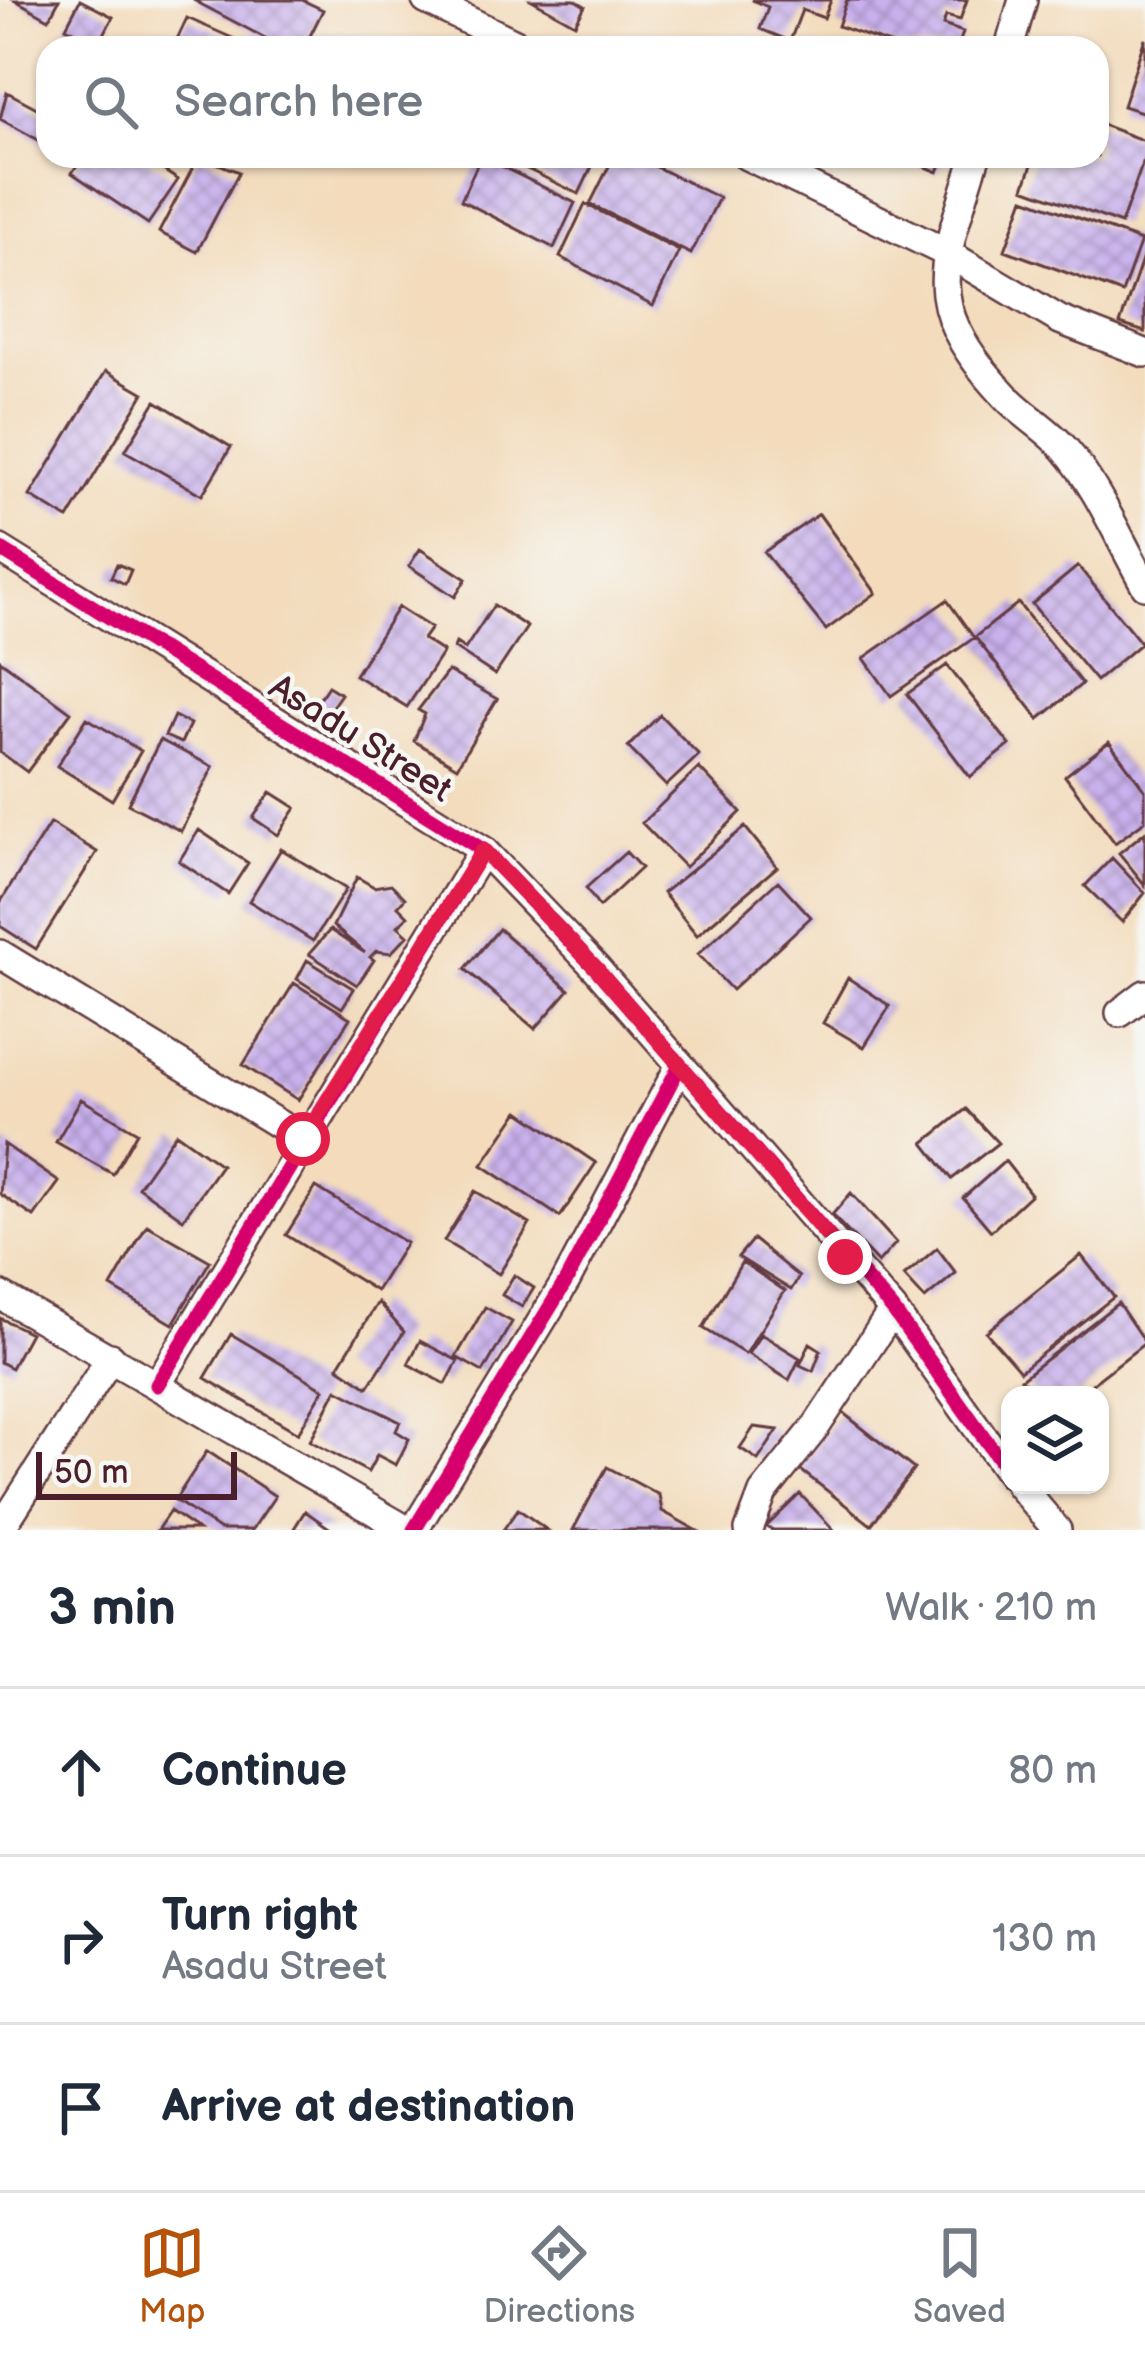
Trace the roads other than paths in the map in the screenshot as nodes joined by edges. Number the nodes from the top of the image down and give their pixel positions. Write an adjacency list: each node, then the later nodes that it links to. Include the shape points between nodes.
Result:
1 (426, 0): 3 (street)
2 (1023, 0): 4 (street)
3 (500, 36)
4 (1012, 36)
5 (773, 168): 7 (street)
6 (972, 168): 7 (street)
7 (947, 253): 8 (street, via 1060,320); 10 (street, via 949,323 1011,403 1065,449)
8 (1145, 353)
9 (0, 549): 11 (street, Asadu Street)
10 (1145, 585)
11 (483, 850): 15 (street, Asadu Street); 16 (street)
12 (0, 954): 16 (street)
13 (1145, 994): 14 (street)
14 (1120, 1013)
15 (679, 1067): 18 (street, Asadu Street); 24 (street, via 566,1281)
16 (303, 1139): 20 (street)
17 (0, 1294): 19 (street)
18 (893, 1310): 21 (street, Asadu Street); 25 (street, via 763,1493)
19 (111, 1357): 20 (street); 23 (street)
20 (157, 1385): 24 (street)
21 (1001, 1461)
22 (1027, 1494): 26 (street)
23 (0, 1530)
24 (411, 1530)
25 (749, 1530)
26 (1057, 1530)

